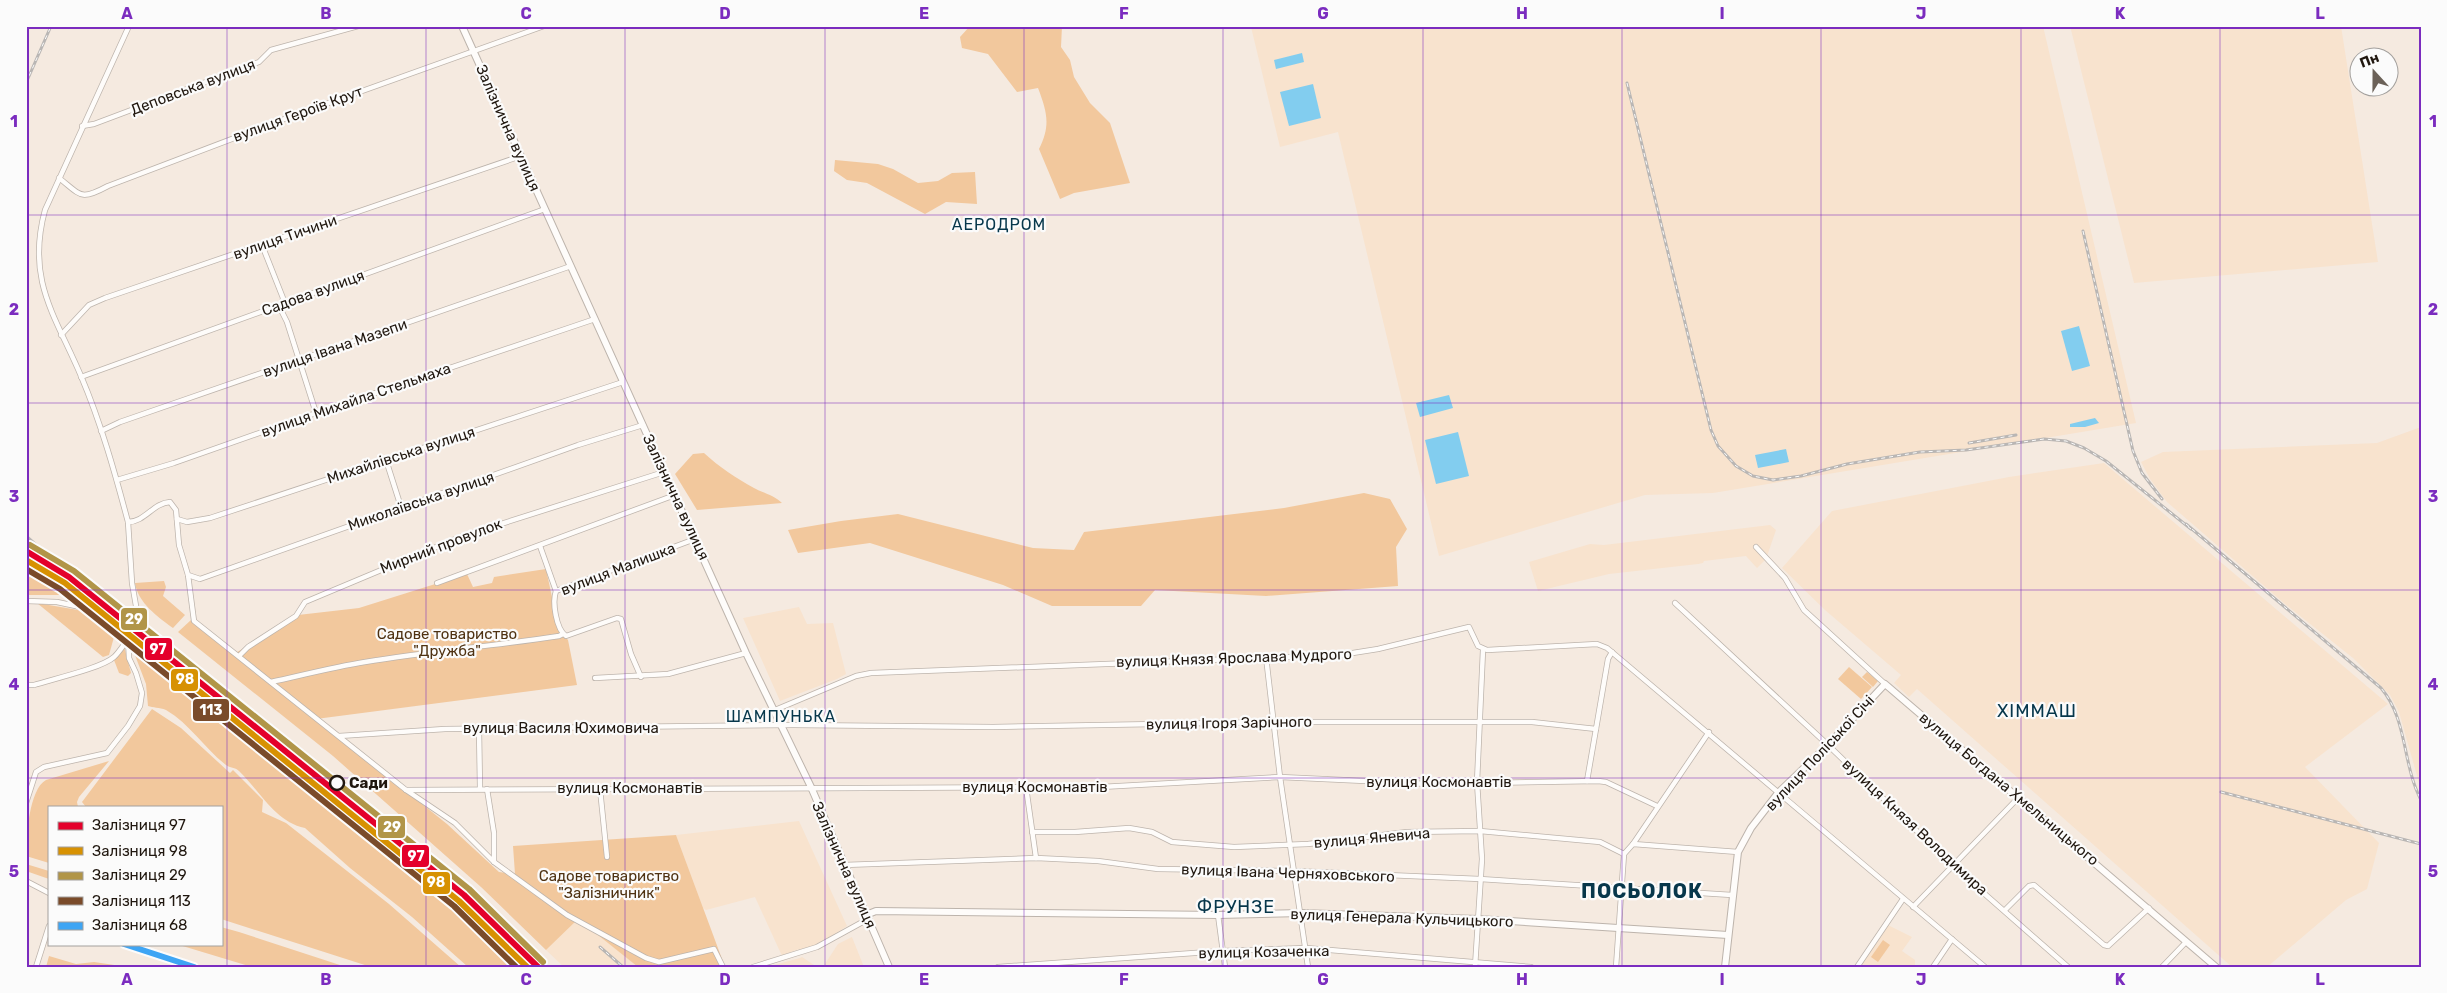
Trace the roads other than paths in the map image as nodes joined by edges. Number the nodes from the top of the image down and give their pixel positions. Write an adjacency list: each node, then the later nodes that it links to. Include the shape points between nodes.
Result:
1 (129, 26): 6 (street)
2 (358, 26): 6 (street, Деповська вулиця, via 271,50 259,62 137,109)
3 (462, 26): 5 (street, Залізнична вулиця)
4 (544, 26): 5 (street, вулиця Героїв Крут)
5 (473, 50): 7 (street, Залізнична вулиця); 8 (street, вулиця Героїв Крут, via 108,186 92,196 80,195)
6 (82, 126): 8 (street)
7 (521, 156): 9 (street, Залізнична вулиця); 10 (street, вулиця Тичини)
8 (59, 178): 14 (street, via 39,234 38,270)
9 (545, 209): 11 (street, Залізнична вулиця); 12 (street, Садова вулиця)
10 (262, 245): 12 (street, via 283,298); 14 (street, вулиця Тичини, via 89,305)
11 (571, 266): 13 (street, Залізнична вулиця); 15 (street, вулиця Івана Мазепи)
12 (281, 305): 15 (street); 16 (street, Садова вулиця)
13 (595, 319): 17 (street, Залізнична вулиця); 18 (street, вулиця Михайла Стельмаха)
14 (61, 335): 16 (street)
15 (299, 360): 18 (street); 20 (street, вулиця Івана Мазепи)
16 (82, 377): 20 (street)
17 (623, 382): 19 (street, Залізнична вулиця); 21 (street, Михайлівська вулиця)
18 (316, 413): 23 (street, вулиця Михайла Стельмаха)
19 (643, 425): 22 (street, Залізнична вулиця); 25 (street, Миколаївська вулиця)
20 (101, 431): 23 (street)
21 (386, 460): 25 (street); 26 (street, Михайлівська вулиця, via 197,521)
22 (664, 472): 24 (street, Залізнична вулиця); 41 (street, Мирний провулок, via 460,536 321,594 304,602 296,616 248,646)
23 (117, 480): 27 (street)
24 (675, 495): 28 (street, Залізнична вулиця); 29 (street)
25 (401, 507): 31 (street, Миколаївська вулиця, via 200,579)
26 (177, 519): 27 (street, via 173,505 164,502 139,520); 31 (street)
27 (128, 522): 37 (street, via 132,584 139,623)
28 (695, 539): 33 (street, вулиця Малишка); 39 (street, Залізнична вулиця)
29 (540, 546): 32 (street); 33 (street)
30 (1756, 547): 46 (street, вулиця Богдана Хмельницького, via 1785,578 1804,610)
31 (188, 575): 41 (street, via 194,621)
32 (436, 583)
33 (556, 591): 36 (street, вулиця Малишка, via 554,603)
34 (26, 602): 37 (street, via 56,602 86,608)
35 (1675, 603): 56 (street, вулиця Князя Володимира)
36 (562, 634): 43 (street, via 571,636 621,619); 45 (street, via 365,662)
37 (126, 640): 47 (street, via 116,656 105,664); 68 (street, via 142,693 140,706 128,726 108,753 44,767 36,772)
38 (1483, 650): 40 (street, via 1590,643 1602,645); 42 (street, вулиця Князя Ярослава Мудрого, via 1469,627 1359,653); 50 (street)
39 (746, 652): 43 (street, via 668,674); 48 (street, Залізнична вулиця)
40 (1612, 652): 53 (street); 54 (street)
41 (239, 656): 45 (street)
42 (1266, 657): 48 (street, вулиця Князя Ярослава Мудрого, via 871,672); 49 (street)
43 (641, 676): 44 (street)
44 (595, 678)
45 (272, 682): 55 (street)
46 (1885, 684): 56 (street, вулиця Поліської Січі); 67 (street, вулиця Богдана Хмельницького)
47 (26, 685)
48 (776, 710): 51 (street, Залізнична вулиця)
49 (1272, 722): 50 (street, вулиця Ігоря Зарічного); 51 (street, вулиця Ігоря Зарічного, via 992,727); 57 (street)
50 (1479, 722): 53 (street, вулиця Ігоря Зарічного, via 1532,722); 59 (street)
51 (782, 725): 52 (street, вулиця Василя Юхимовича); 60 (street, Залізнична вулиця)
52 (480, 729): 55 (street, вулиця Василя Юхимовича); 62 (street)
53 (1596, 729): 58 (street)
54 (1709, 732): 66 (street); 69 (street)
55 (339, 736): 65 (street)
56 (1828, 745): 66 (street, вулиця Поліської Січі); 80 (street, вулиця Князя Володимира)
57 (1280, 777): 59 (street, вулиця Космонавтів, via 1394,784); 61 (street, вулиця Космонавтів, via 1101,787); 73 (street)
58 (1587, 781): 59 (street, вулиця Космонавтів); 69 (street, вулиця Космонавтів, via 1606,782)
59 (1477, 782): 71 (street)
60 (811, 787): 61 (street, вулиця Космонавтів); 64 (street, вулиця Космонавтів); 79 (street, Залізнична вулиця)
61 (1026, 787): 70 (street)
62 (480, 788): 63 (street, вулиця Космонавтів); 65 (street, вулиця Космонавтів)
63 (487, 789): 64 (street, вулиця Космонавтів); 78 (street, via 494,833)
64 (600, 789): 76 (street)
65 (406, 790): 78 (street, via 455,823)
66 (1778, 792): 74 (street, вулиця Поліської Січі); 87 (street)
67 (2018, 797): 80 (street); 89 (street, вулиця Богдана Хмельницького)
68 (26, 802)
69 (1657, 806): 72 (street)
70 (1032, 832): 73 (street, вулиця Яневича, via 1129,828 1152,832 1172,842 1188,845); 77 (street)
71 (1480, 832): 73 (street, вулиця Яневича, via 1407,832); 75 (street, вулиця Яневича, via 1600,842); 82 (street)
72 (1634, 844): 74 (street); 75 (street)
73 (1290, 845): 81 (street)
74 (1738, 852): 86 (street, вулиця Поліської Січі)
75 (1624, 854): 84 (street)
76 (607, 857)
77 (1036, 858): 79 (street, вулиця Івана Черняховського); 81 (street, вулиця Івана Черняховського, via 1098,861 1158,869)
78 (494, 862): 104 (street, via 567,915 646,958 659,962 714,948)
79 (844, 865): 93 (street, Залізнична вулиця)
80 (1954, 867): 88 (street); 90 (street, вулиця Князя Володимира)
81 (1294, 871): 82 (street, вулиця Івана Черняховського); 91 (street)
82 (1480, 879): 84 (street, вулиця Івана Черняховського); 94 (street)
83 (26, 881): 85 (street)
84 (1621, 888): 86 (street, вулиця Івана Черняховського); 96 (street)
85 (48, 892)
86 (1732, 895): 97 (street, вулиця Поліської Січі)
87 (1903, 899): 88 (street); 113 (street)
88 (1913, 907): 98 (street)
89 (2149, 908): 90 (street, via 2108,946 2034,885 2029,886); 99 (street, вулиця Богдана Хмельницького)
90 (2005, 910): 116 (street, вулиця Князя Володимира)
91 (1301, 914): 92 (street, вулиця Генерала Кульчицького); 94 (street, вулиця Генерала Кульчицького); 100 (street)
92 (1218, 915): 93 (street, вулиця Генерала Кульчицького, via 876,912); 101 (street)
93 (867, 917): 105 (street, via 817,947); 106 (street, Залізнична вулиця)
94 (1478, 919): 96 (street, вулиця Генерала Кульчицького); 102 (street)
95 (48, 929): 103 (street)
96 (1618, 930): 97 (street, вулиця Генерала Кульчицького); 111 (street)
97 (1728, 935): 112 (street, вулиця Поліської Січі)
98 (1952, 939): 114 (street); 115 (street)
99 (2186, 942): 117 (street); 118 (street, вулиця Богдана Хмельницького)
100 (1306, 948): 101 (street, вулиця Козаченка); 102 (street, вулиця Козаченка); 109 (street)
101 (1222, 951): 107 (street, вулиця Козаченка); 108 (street)
102 (1475, 964): 110 (street, вулиця Козаченка)
103 (36, 967)
104 (723, 967)
105 (753, 967)
106 (889, 967)
107 (998, 967)
108 (1225, 967)
109 (1308, 967)
110 (1531, 967)
111 (1616, 967)
112 (1725, 967)
113 (1857, 967)
114 (1933, 967)
115 (1986, 967)
116 (2068, 967)
117 (2162, 967)
118 (2216, 967)

